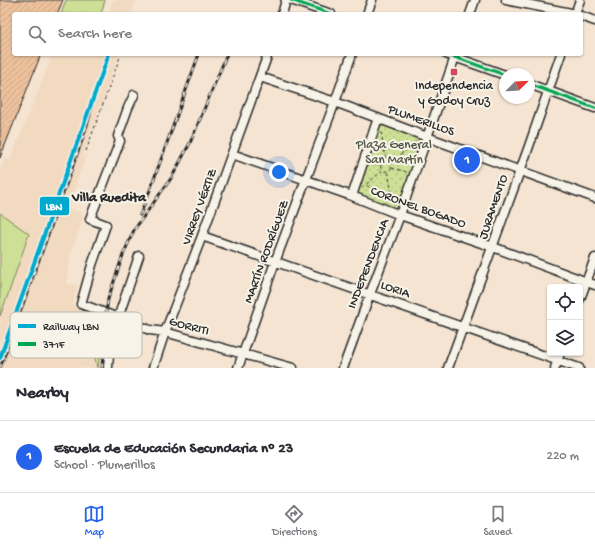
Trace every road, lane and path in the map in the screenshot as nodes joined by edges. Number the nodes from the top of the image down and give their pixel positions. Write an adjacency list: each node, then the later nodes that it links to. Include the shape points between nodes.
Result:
1 (286, 0): 7 (street)
2 (291, 0): 8 (street)
3 (372, 0): 9 (street)
4 (475, 0): 10 (street)
5 (506, 0): 11 (street)
6 (580, 0): 12 (street)
7 (283, 12)
8 (325, 12)
9 (368, 12)
10 (471, 12)
11 (565, 12)
12 (576, 12)
13 (583, 17): 14 (street)
14 (595, 21)
15 (120, 56): 33 (path)
16 (267, 56): 21 (street, VIRREY VÉRTIZ)
17 (351, 56): 25 (street, MARTÍN RODRÍGUEZ)
18 (455, 56): 20 (street); 29 (street, INDEPENDENCIA)
19 (559, 56): 23 (street, JURAMENTO)
20 (499, 73)
21 (260, 77): 25 (street, PLUMERILLOS); 35 (street, VIRREY VÉRTIZ)
22 (535, 86): 23 (street)
23 (547, 91): 26 (street); 42 (street, JURAMENTO)
24 (134, 95): 63 (street, GORRITI, via 90,219 106,225 81,304)
25 (336, 102): 27 (street, PLUMERILLOS); 45 (street, MARTÍN RODRÍGUEZ)
26 (595, 108)
27 (378, 118): 29 (street, PLUMERILLOS); 50 (street)
28 (381, 131): 30 (path)
29 (424, 137): 34 (path); 42 (street, PLUMERILLOS); 53 (street, INDEPENDENCIA)
30 (382, 145): 31 (path); 37 (path)
31 (392, 146): 32 (path); 32 (path, via 395,143)
32 (396, 147): 34 (path)
33 (86, 151)
34 (403, 153): 38 (path)
35 (232, 154): 45 (street, CORONEL BOGADO); 54 (street, VIRREY VÉRTIZ)
36 (368, 161): 39 (path)
37 (386, 161): 38 (path); 39 (path)
38 (391, 163): 40 (path)
39 (381, 166): 41 (path)
40 (392, 168): 43 (path); 44 (path)
41 (383, 170): 43 (path); 46 (path)
42 (520, 170): 52 (street, PLUMERILLOS); 55 (street, JURAMENTO)
43 (388, 172): 51 (path)
44 (409, 172)
45 (305, 180): 50 (street, CORONEL BOGADO); 58 (street, MARTÍN RODRÍGUEZ)
46 (366, 184): 47 (path); 48 (path)
47 (362, 188)
48 (371, 190)
49 (383, 191): 51 (path)
50 (352, 196): 53 (street, CORONEL BOGADO)
51 (393, 198): 53 (path)
52 (595, 198)
53 (397, 214): 55 (street, CORONEL BOGADO); 62 (street, INDEPENDENCIA)
54 (202, 236): 58 (street, LORIA); 67 (street, VIRREY VÉRTIZ)
55 (493, 247): 59 (street, CORONEL BOGADO); 66 (street, JURAMENTO)
56 (139, 256): 64 (street)
57 (595, 258): 59 (street)
58 (276, 262): 62 (street, LORIA); 68 (street, MARTÍN RODRÍGUEZ)
59 (586, 282): 60 (street, CORONEL BOGADO); 61 (street)
60 (595, 285)
61 (583, 290)
62 (370, 294): 66 (street, LORIA); 73 (street, INDEPENDENCIA)
63 (102, 312)
64 (117, 312)
65 (142, 327): 67 (street, GORRITI)
66 (464, 327): 69 (street, LORIA); 74 (street, JURAMENTO)
67 (165, 332): 68 (street, GORRITI); 70 (street, VIRREY VÉRTIZ)
68 (242, 354): 71 (street, MARTÍN RODRÍGUEZ); 72 (street, GORRITI)
69 (557, 360): 75 (street, LORIA)
70 (153, 368)
71 (238, 368)
72 (293, 368)
73 (343, 368)
74 (448, 368)
75 (579, 368)

